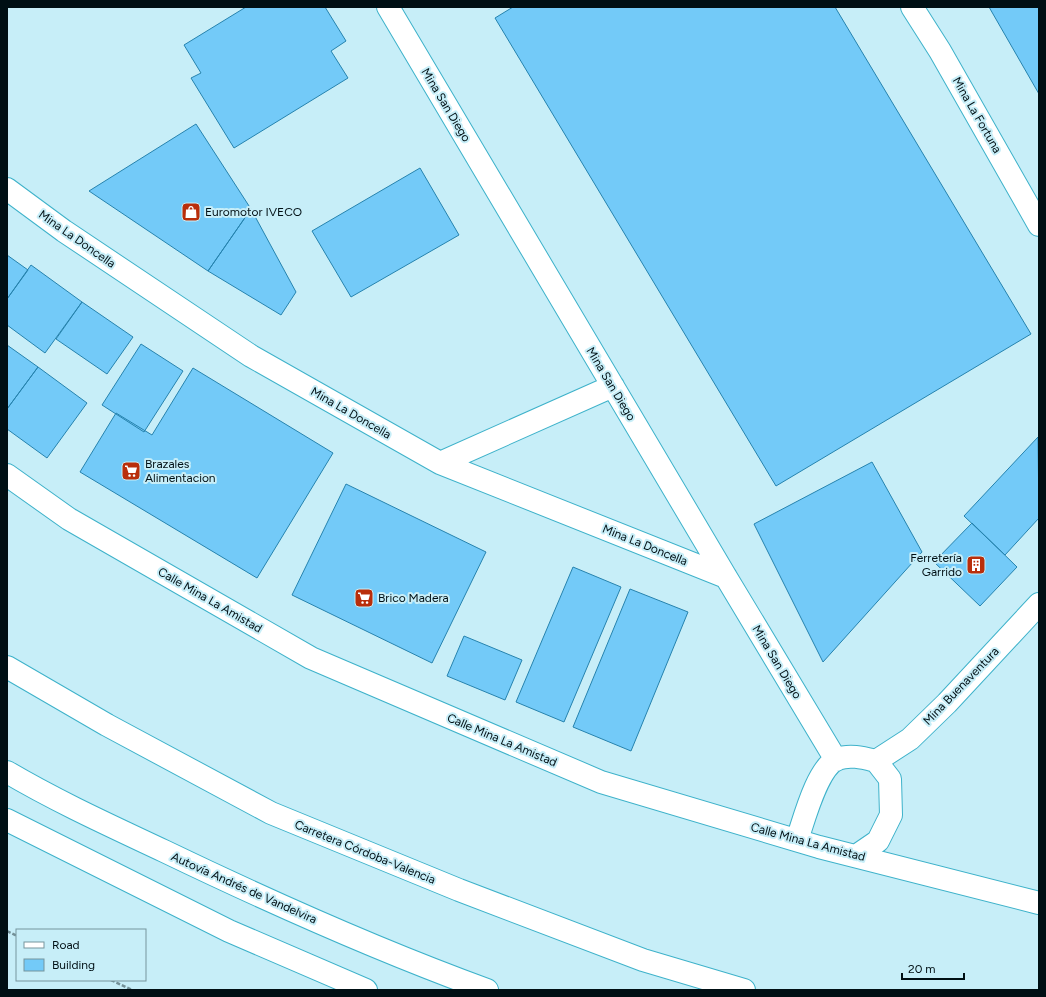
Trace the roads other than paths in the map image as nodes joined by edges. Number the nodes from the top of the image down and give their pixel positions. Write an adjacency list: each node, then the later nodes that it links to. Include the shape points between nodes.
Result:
1 (388, 7): 5 (main road, Mina San Diego)
2 (912, 7): 4 (main road, Mina La Fortuna)
3 (7, 189): 6 (main road, Mina La Doncella, via 70,235 251,356)
4 (1039, 224)
5 (613, 386): 6 (main road); 8 (main road, Mina San Diego)
6 (440, 463): 8 (main road, Mina La Doncella)
7 (7, 476): 15 (main road, Calle Mina La Amistad, via 69,519 310,658 601,782)
8 (726, 578): 11 (main road, Mina San Diego)
9 (1039, 604): 12 (main road, Mina Buenaventura, via 910,739)
10 (7, 667): 20 (main road, Carretera Córdoba-Valencia, via 107,725 271,813 459,890 636,957)
11 (836, 760): 12 (main road, via 854,756); 15 (main road, via 819,778)
12 (876, 761): 16 (main road, via 890,779 890,815 878,841)
13 (7, 772): 19 (main road, Autovía Andrés de Vandelvira, via 41,792 232,884 413,963)
14 (7, 820): 18 (main road, via 229,931)
15 (798, 840): 16 (main road, Calle Mina La Amistad)
16 (856, 856): 17 (main road, Calle Mina La Amistad)
17 (1039, 903)
18 (366, 990)
19 (487, 990)
20 (744, 990)

